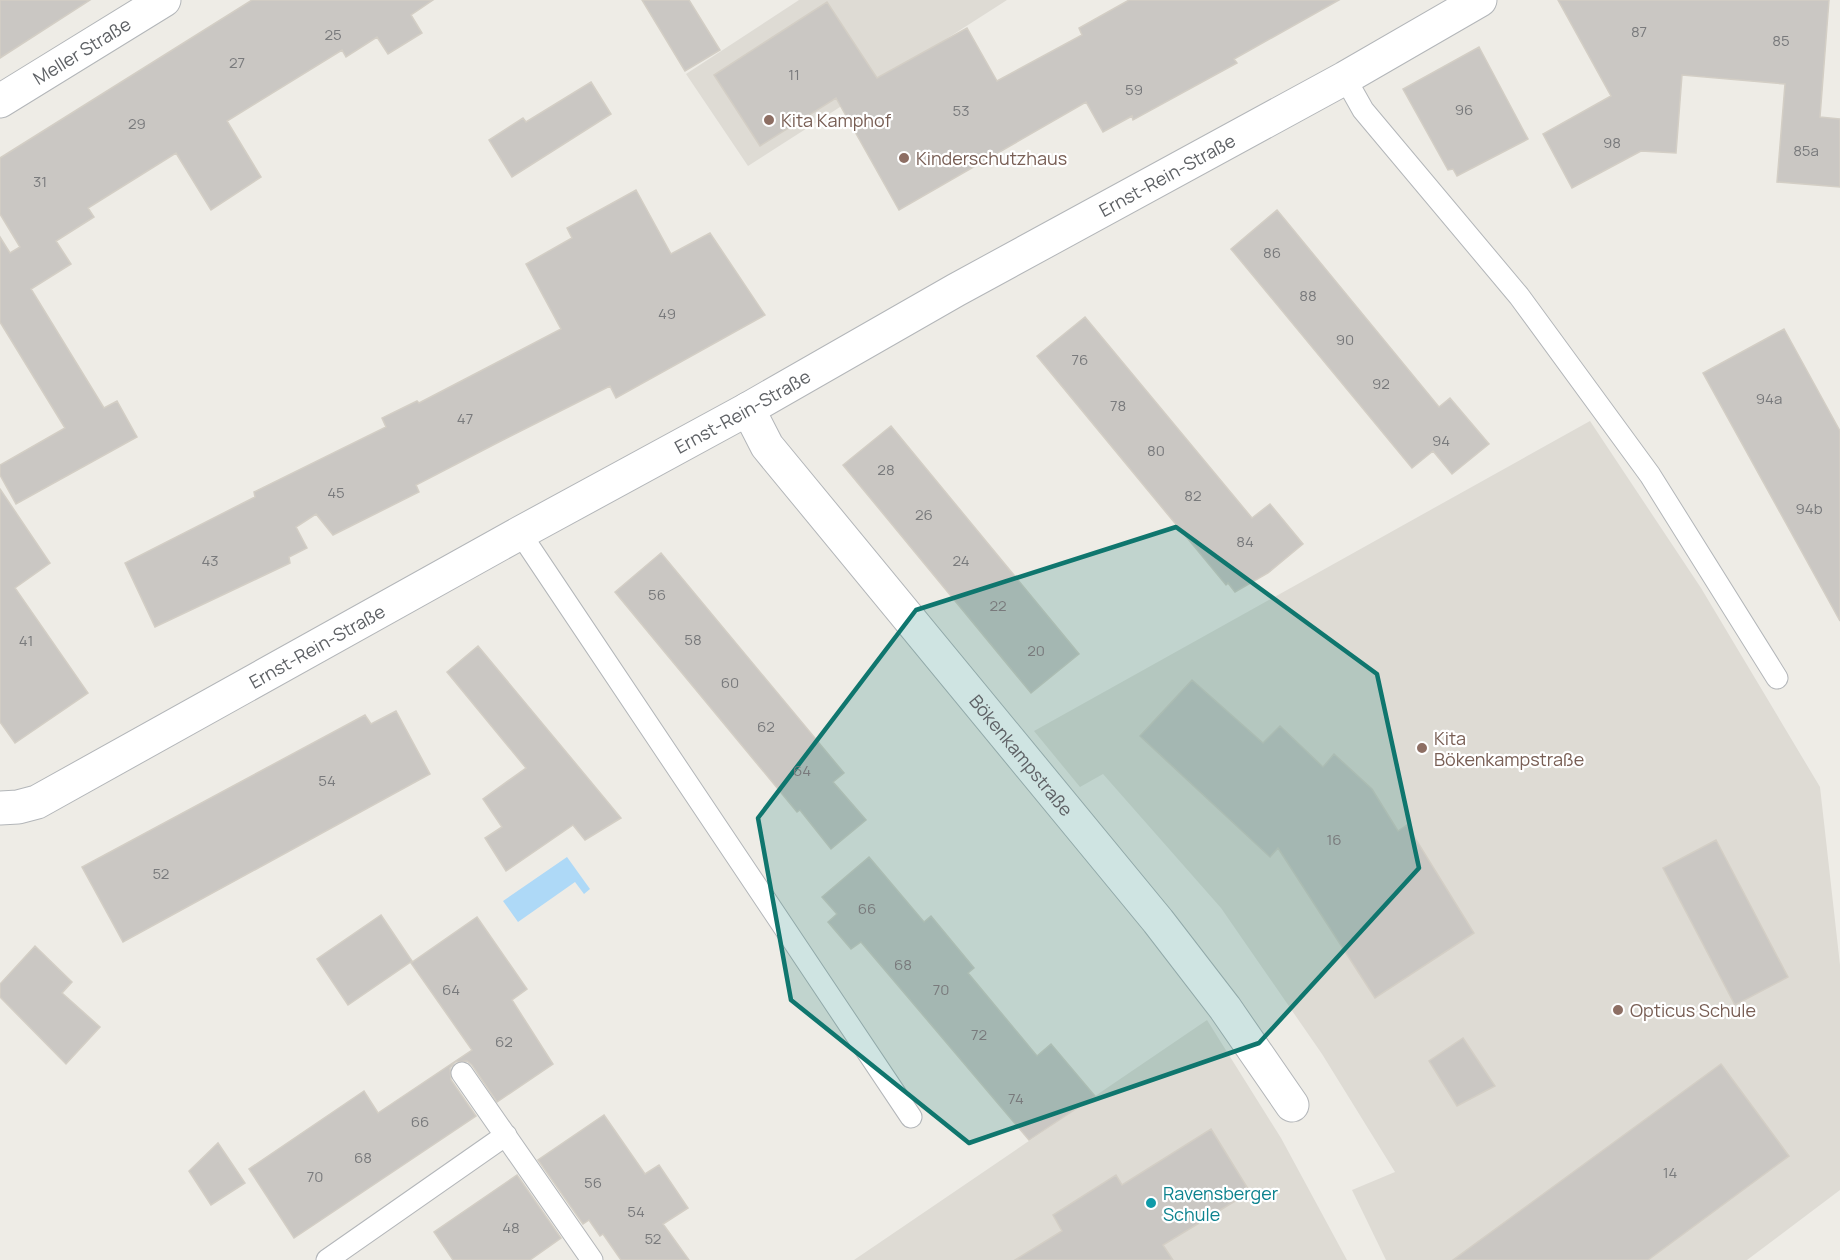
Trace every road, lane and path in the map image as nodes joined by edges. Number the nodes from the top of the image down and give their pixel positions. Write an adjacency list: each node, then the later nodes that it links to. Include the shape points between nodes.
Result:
1 (164, 0): 4 (street, Meller Straße)
2 (1480, 0): 3 (street, Ernst-Rein-Straße)
3 (1345, 78): 5 (street, Ernst-Rein-Straße, via 956,290); 7 (lane, via 1363,110 1519,296 1650,475)
4 (0, 101)
5 (748, 409): 6 (street, Ernst-Rein-Straße); 10 (street, Bökenkampstraße, via 767,446 1158,921 1225,1008)
6 (520, 533): 8 (street, Ernst-Rein-Straße, via 37,802); 11 (lane)
7 (1777, 678)
8 (0, 808)
9 (462, 1073): 12 (lane)
10 (1292, 1106)
11 (912, 1117)
12 (506, 1135): 13 (lane); 14 (lane)
13 (327, 1260)
14 (592, 1260)

